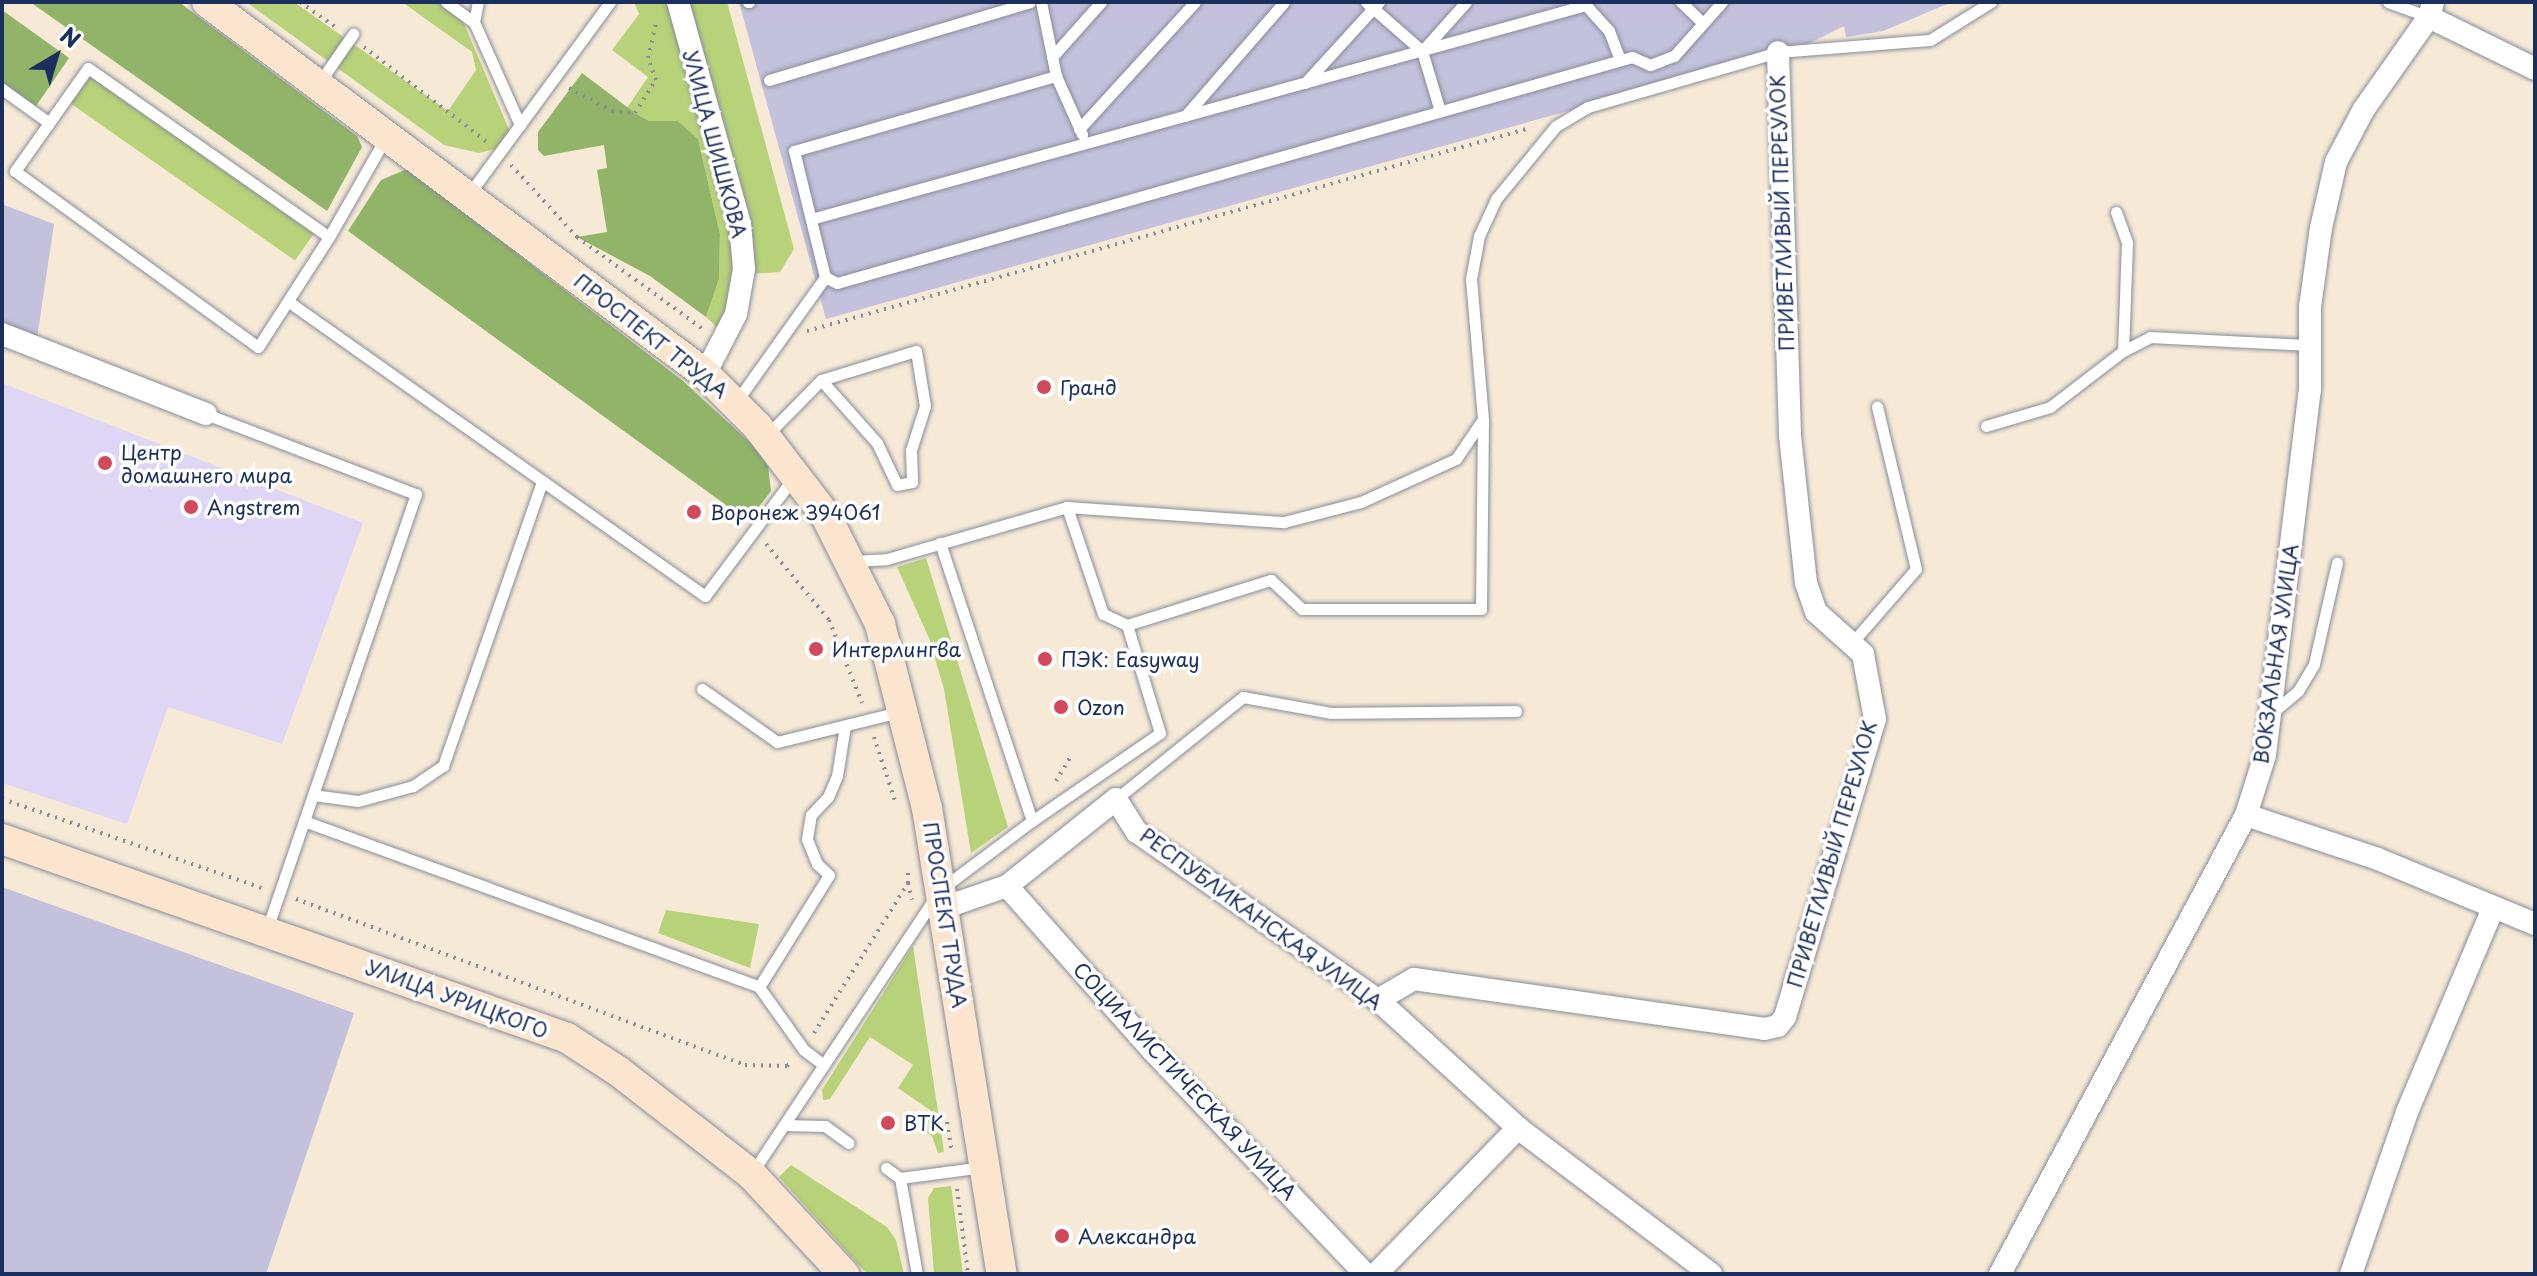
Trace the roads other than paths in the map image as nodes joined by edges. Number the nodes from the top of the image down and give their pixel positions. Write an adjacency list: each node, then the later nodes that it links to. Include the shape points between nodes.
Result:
1 (207, 2): 30 (main road, ПРОСПЕКТ ТРУДА)
2 (446, 2): 19 (lane)
3 (478, 2): 19 (lane)
4 (610, 2): 35 (lane)
5 (1030, 2): 28 (lane)
6 (1041, 2): 24 (lane)
7 (1101, 2): 24 (lane)
8 (1195, 2): 36 (lane)
9 (1284, 2): 33 (lane)
10 (1466, 2): 22 (lane)
11 (1681, 2): 20 (lane)
12 (1722, 2): 20 (lane)
13 (1991, 2): 23 (lane, via 1930,40)
14 (2388, 2): 18 (lane)
15 (1373, 4): 22 (lane); 29 (lane)
16 (1584, 4): 22 (lane); 25 (lane, via 1609,31)
17 (668, 7): 48 (street, УЛИЦА ШИШКОВА, via 740,224 744,269 736,314)
18 (2431, 10): 26 (street); 46 (street, ВОКЗАЛЬНАЯ УЛИЦА, via 2364,109 2336,162 2321,228)
19 (474, 22): 35 (lane)
20 (1703, 23): 25 (lane, via 1674,56 1650,65 1632,57)
21 (352, 36): 30 (lane)
22 (1422, 51): 29 (lane); 32 (lane)
23 (1778, 52): 53 (lane, via 1588,107 1538,144 1496,199 1479,236 1471,279); 63 (street, ПРИВЕТЛИВЫЙ ПЕРЕУЛОК, via 1790,435 1806,583 1816,612)
24 (1052, 57): 27 (lane)
25 (1620, 60): 32 (lane)
26 (2535, 69)
27 (1056, 76): 36 (lane); 41 (lane, via 794,151)
28 (769, 80)
29 (1304, 83): 33 (lane)
30 (318, 84): 37 (main road, ПРОСПЕКТ ТРУДА)
31 (2, 89): 34 (lane)
32 (1440, 111): 43 (lane, via 837,283)
33 (1184, 116): 38 (lane)
34 (48, 122): 42 (lane, via 88,68); 44 (lane, via 15,171 258,347)
35 (520, 125): 39 (lane)
36 (1079, 129): 38 (lane)
37 (387, 135): 39 (main road, ПРОСПЕКТ ТРУДА); 42 (lane)
38 (1086, 144): 41 (lane)
39 (469, 194): 48 (main road, ПРОСПЕКТ ТРУДА)
40 (2116, 212): 47 (lane, via 2127,243)
41 (811, 219): 43 (lane)
42 (329, 237): 44 (lane)
43 (825, 277): 50 (lane)
44 (289, 302): 57 (lane)
45 (2, 334): 52 (street)
46 (2310, 345): 47 (lane, via 2150,337); 67 (street, ВОКЗАЛЬНАЯ УЛИЦА, via 2310,390)
47 (2123, 351): 54 (lane, via 2050,407)
48 (705, 374): 50 (main road, ПРОСПЕКТ ТРУДА)
49 (821, 380): 49 (lane, via 916,351 925,406 911,450 912,482 897,485 877,443); 55 (lane)
50 (736, 402): 55 (main road, ПРОСПЕКТ ТРУДА)
51 (1877, 407): 63 (lane, via 1916,569)
52 (206, 414): 69 (lane, via 416,494)
53 (1483, 419): 58 (lane, via 1456,459 1361,502 1284,522); 62 (lane, via 1481,609 1302,609 1271,580)
54 (1986, 426)
55 (766, 436): 56 (main road, ПРОСПЕКТ ТРУДА)
56 (797, 474): 57 (lane, via 705,596); 60 (main road, ПРОСПЕКТ ТРУДА)
57 (542, 481): 69 (lane, via 443,766 413,786 358,801)
58 (1067, 507): 59 (lane); 62 (lane, via 1103,614)
59 (940, 543): 60 (lane, via 887,559); 73 (lane)
60 (852, 561): 65 (main road, ПРОСПЕКТ ТРУДА, via 880,624)
61 (2337, 563): 67 (lane, via 2314,664 2298,691)
62 (1127, 625): 73 (lane, via 1160,733)
63 (1851, 644): 81 (street, ПРИВЕТЛИВЫЙ ПЕРЕУЛОК, via 1868,667 1875,719 1778,1026 1764,1029 1414,979)
64 (702, 689): 68 (lane, via 777,742)
65 (903, 710): 68 (lane); 76 (main road, ПРОСПЕКТ ТРУДА)
66 (1516, 711): 70 (lane, via 1331,713 1243,697)
67 (2270, 715): 71 (street, ВОКЗАЛЬНАЯ УЛИЦА, via 2265,755)
68 (845, 726): 80 (lane, via 837,776 828,797 811,815 807,839 817,864 829,875)
69 (313, 795): 72 (lane)
70 (1116, 799): 75 (street); 81 (street, РЕСПУБЛИКАНСКАЯ УЛИЦА, via 1137,832)
71 (2246, 815): 77 (street, via 2378,859); 96 (street, ВОКЗАЛЬНАЯ УЛИЦА)
72 (304, 821): 79 (lane); 80 (lane)
73 (1032, 821): 76 (lane)
74 (2, 839): 79 (main road, УЛИЦА УРИЦКОГО)
75 (1007, 886): 76 (street); 93 (street, СОЦИАЛИСТИЧЕСКАЯ УЛИЦА, via 1153,1051)
76 (942, 899): 82 (lane); 86 (main road, ПРОСПЕКТ ТРУДА)
77 (2493, 908): 78 (street); 97 (street, via 2407,1112)
78 (2535, 924)
79 (266, 931): 88 (main road, УЛИЦА УРИЦКОГО, via 567,1038)
80 (759, 987): 82 (lane, via 804,1050)
81 (1378, 1000): 84 (street, РЕСПУБЛИКАНСКАЯ УЛИЦА)
82 (824, 1065): 83 (lane)
83 (784, 1125): 85 (lane, via 825,1126); 88 (lane)
84 (1518, 1128): 94 (street); 95 (street, РЕСПУБЛИКАНСКАЯ УЛИЦА)
85 (848, 1143)
86 (985, 1167): 89 (lane); 92 (main road, ПРОСПЕКТ ТРУДА)
87 (886, 1168): 89 (lane)
88 (751, 1174): 90 (main road, УЛИЦА УРИЦКОГО)
89 (900, 1178): 91 (lane)
90 (844, 1274)
91 (917, 1274)
92 (1002, 1274)
93 (1365, 1274)
94 (1376, 1274)
95 (1711, 1274)
96 (2000, 1274)
97 (2351, 1274)

